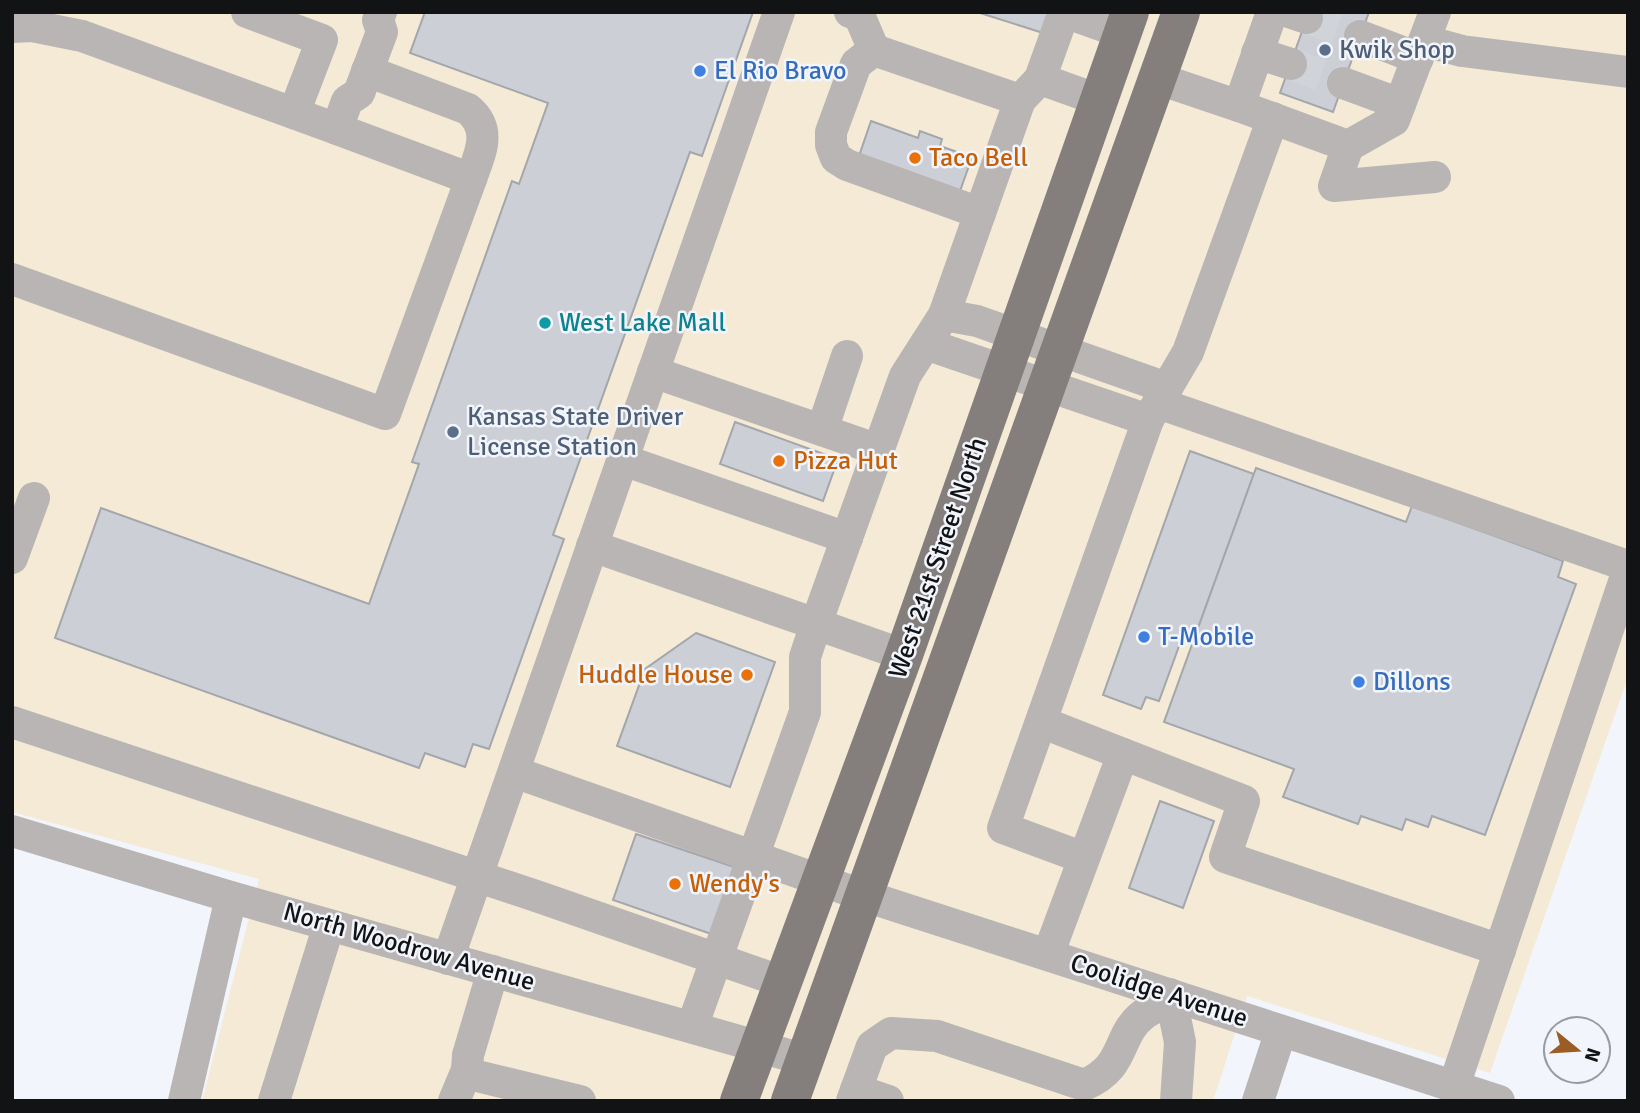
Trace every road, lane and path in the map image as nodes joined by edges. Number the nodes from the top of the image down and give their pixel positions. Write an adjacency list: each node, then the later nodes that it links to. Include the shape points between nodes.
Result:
1 (247, 12): 23 (street, via 322,40)
2 (779, 12): 36 (street)
3 (850, 12): 12 (street, via 859,15)
4 (1064, 12): 8 (street); 19 (street)
5 (1181, 12): 17 (main road, West 21st Street North)
6 (1272, 12): 13 (street)
7 (380, 16): 15 (street, via 382,32); 24 (street, via 367,26 344,88)
8 (1127, 23): 20 (main road, West 21st Street North)
9 (12, 27): 23 (street, via 32,26 82,36)
10 (1427, 28): 11 (street); 16 (street, via 1462,51); 21 (street)
11 (1360, 36)
12 (874, 50): 19 (street); 29 (street, via 856,64 831,132 836,158)
13 (1257, 53): 14 (street); 22 (street)
14 (1291, 64)
15 (367, 71): 24 (street, via 359,93); 28 (street, via 468,109 477,117 484,142)
16 (1628, 72)
17 (1158, 79): 22 (street); 35 (main road, West 21st Street North)
18 (1343, 83): 21 (street)
19 (1030, 90): 20 (street); 29 (street)
20 (1099, 100): 33 (main road, West 21st Street North)
21 (1400, 104): 26 (street, via 1394,121)
22 (1239, 106): 25 (street)
23 (294, 113): 24 (street)
24 (342, 115): 28 (street)
25 (1273, 118): 26 (street); 37 (street, via 1188,352)
26 (1348, 146): 27 (street, via 1334,186)
27 (1435, 177)
28 (471, 178): 30 (street, via 386,414)
29 (980, 213): 31 (street)
30 (12, 279)
31 (944, 316): 32 (street); 33 (street, via 977,321)
32 (926, 344): 33 (street); 39 (street, via 905,376)
33 (1010, 353): 35 (street); 47 (main road, West 21st Street North)
34 (847, 356): 38 (street)
35 (1054, 368): 37 (street); 57 (main road, West 21st Street North)
36 (653, 372): 38 (street); 40 (street)
37 (1157, 404): 45 (street); 49 (street)
38 (822, 430): 39 (street)
39 (878, 450): 42 (street)
40 (623, 460): 42 (street); 43 (street)
41 (34, 498): 44 (street)
42 (847, 538): 46 (street)
43 (592, 546): 46 (street); 51 (street)
44 (12, 558)
45 (1628, 568): 60 (street)
46 (816, 624): 47 (street); 53 (street, via 805,657 806,712)
47 (904, 655): 56 (main road, West 21st Street North)
48 (12, 722): 55 (street)
49 (1041, 722): 50 (street); 54 (street, via 1003,828)
50 (1123, 754): 54 (street); 60 (street, via 1244,802 1225,857)
51 (514, 772): 53 (street, Coolidge Avenue); 55 (street)
52 (12, 831): 58 (street, North Woodrow Avenue)
53 (753, 856): 56 (street, Coolidge Avenue); 63 (street)
54 (1084, 858): 61 (street)
55 (476, 876): 62 (street); 63 (street)
56 (820, 881): 57 (street, Coolidge Avenue); 65 (main road, West 21st Street North)
57 (865, 896): 61 (street, Coolidge Avenue); 70 (main road, West 21st Street North)
58 (231, 897): 59 (street, North Woodrow Avenue); 75 (street)
59 (329, 925): 62 (street, North Woodrow Avenue); 76 (street)
60 (1500, 950): 72 (street)
61 (1048, 955): 66 (street, Coolidge Avenue)
62 (448, 959): 64 (street, North Woodrow Avenue)
63 (716, 959): 65 (street); 67 (street)
64 (493, 971): 67 (street, North Woodrow Avenue); 71 (street)
65 (783, 982): 69 (main road, West 21st Street North)
66 (1170, 994): 68 (street, Coolidge Avenue); 73 (street, via 1130,1031 1116,1061 1102,1077 1084,1085 937,1036 891,1033 872,1046); 81 (street, via 1180,1042)
67 (692, 1027): 69 (street, North Woodrow Avenue)
68 (1281, 1031): 72 (street, Coolidge Avenue); 82 (street)
69 (758, 1047): 70 (street, North Woodrow Avenue); 78 (main road, West 21st Street North)
70 (806, 1060): 79 (main road, West 21st Street North)
71 (467, 1070): 74 (street); 77 (street)
72 (1454, 1086): 83 (street, Coolidge Avenue)
73 (854, 1095): 80 (street)
74 (572, 1099)
75 (184, 1101)
76 (274, 1101)
77 (454, 1101)
78 (739, 1101)
79 (790, 1101)
80 (888, 1101)
81 (1176, 1101)
82 (1258, 1101)
83 (1499, 1101)

